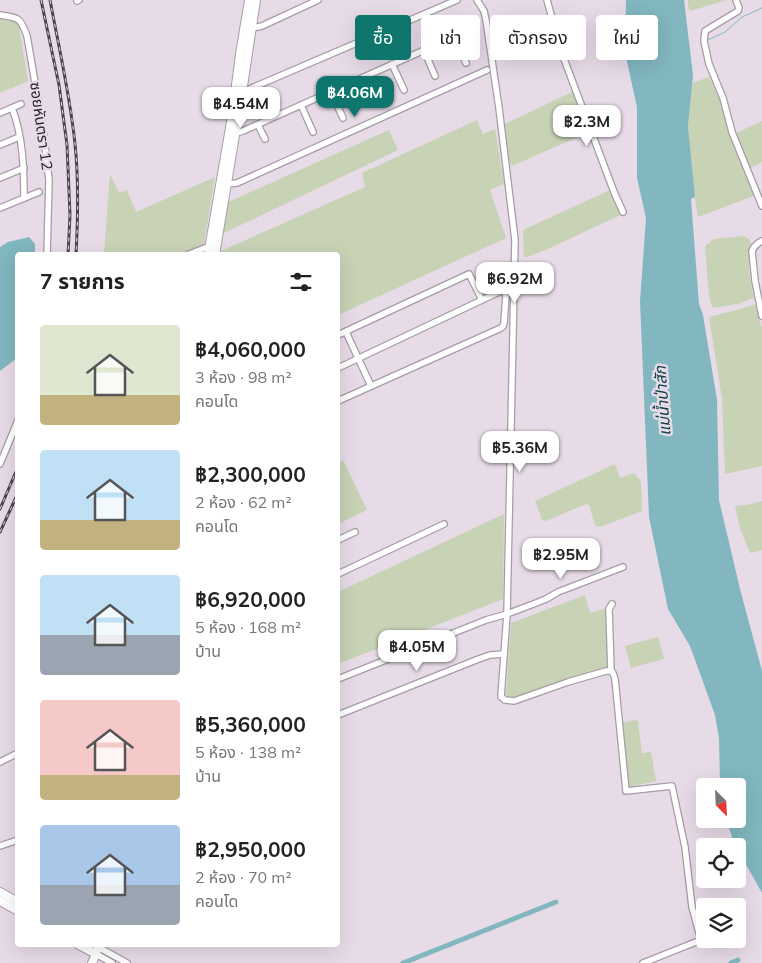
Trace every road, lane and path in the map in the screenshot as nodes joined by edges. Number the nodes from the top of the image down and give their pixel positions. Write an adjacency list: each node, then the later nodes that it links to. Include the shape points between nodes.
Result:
1 (250, 0): 24 (main road)
2 (256, 0): 10 (main road)
3 (318, 0): 10 (street)
4 (457, 0): 9 (street)
5 (477, 0): 67 (street, via 484,11 488,34 515,240)
6 (547, 0): 44 (street, via 564,58)
7 (736, 0): 42 (street, via 738,11 705,30 704,41 732,132)
8 (0, 15): 47 (street, ซอยหันตรา 12, via 20,20 27,36 49,180)
9 (411, 20)
10 (253, 28): 22 (main road)
11 (355, 44): 22 (street)
12 (421, 51): 15 (street)
13 (428, 60): 19 (street)
14 (465, 60): 16 (street)
15 (399, 61): 17 (street)
16 (466, 63)
17 (392, 64): 20 (street); 21 (street)
18 (487, 70): 39 (street, via 236,183)
19 (435, 76)
20 (363, 78): 23 (street); 26 (street)
21 (404, 90)
22 (242, 92): 24 (street); 33 (main road)
23 (331, 92): 27 (street); 30 (street)
24 (234, 95): 46 (main road)
25 (21, 104): 28 (street)
26 (374, 104)
27 (301, 105): 31 (street); 32 (street)
28 (12, 108): 29 (street); 34 (street)
29 (0, 113)
30 (343, 118)
31 (258, 124): 33 (street); 35 (street)
32 (313, 132)
33 (236, 133): 39 (main road)
34 (19, 137): 36 (street); 37 (street)
35 (265, 139)
36 (0, 145)
37 (24, 168): 38 (street); 41 (street)
38 (0, 178)
39 (227, 184): 50 (main road)
40 (39, 192): 41 (street)
41 (24, 198): 43 (street)
42 (762, 206)
43 (0, 208)
44 (623, 212)
45 (762, 241): 52 (street, via 752,251)
46 (210, 246): 48 (street); 49 (main road)
47 (47, 252)
48 (195, 252)
49 (209, 252)
50 (216, 252)
51 (482, 300): 53 (street, via 469,274); 55 (street); 57 (street, via 504,292 503,326)
52 (762, 316)
53 (346, 332): 54 (street); 55 (street)
54 (340, 335)
55 (358, 358): 56 (street); 57 (street)
56 (340, 367)
57 (372, 386): 58 (street)
58 (340, 401)
59 (15, 427): 60 (street)
60 (0, 464)
61 (444, 524): 65 (street)
62 (355, 532): 63 (street)
63 (340, 539)
64 (624, 567): 67 (street)
65 (340, 573)
66 (612, 604): 69 (street, via 609,609)
67 (507, 614): 68 (street); 70 (street)
68 (504, 654): 69 (street, via 501,697 505,700 514,701); 71 (street, via 476,660)
69 (611, 671): 84 (street, via 615,679 626,791 672,786 685,847 692,908 702,940)
70 (340, 678)
71 (340, 714)
72 (15, 754): 73 (street)
73 (0, 762)
74 (15, 841): 75 (street)
75 (0, 846)
76 (0, 892): 77 (main road)
77 (15, 900)
78 (0, 901): 79 (main road)
79 (15, 909)
80 (94, 948): 81 (main road); 82 (street); 83 (street)
81 (91, 963)
82 (112, 963)
83 (127, 963)
84 (643, 963)

